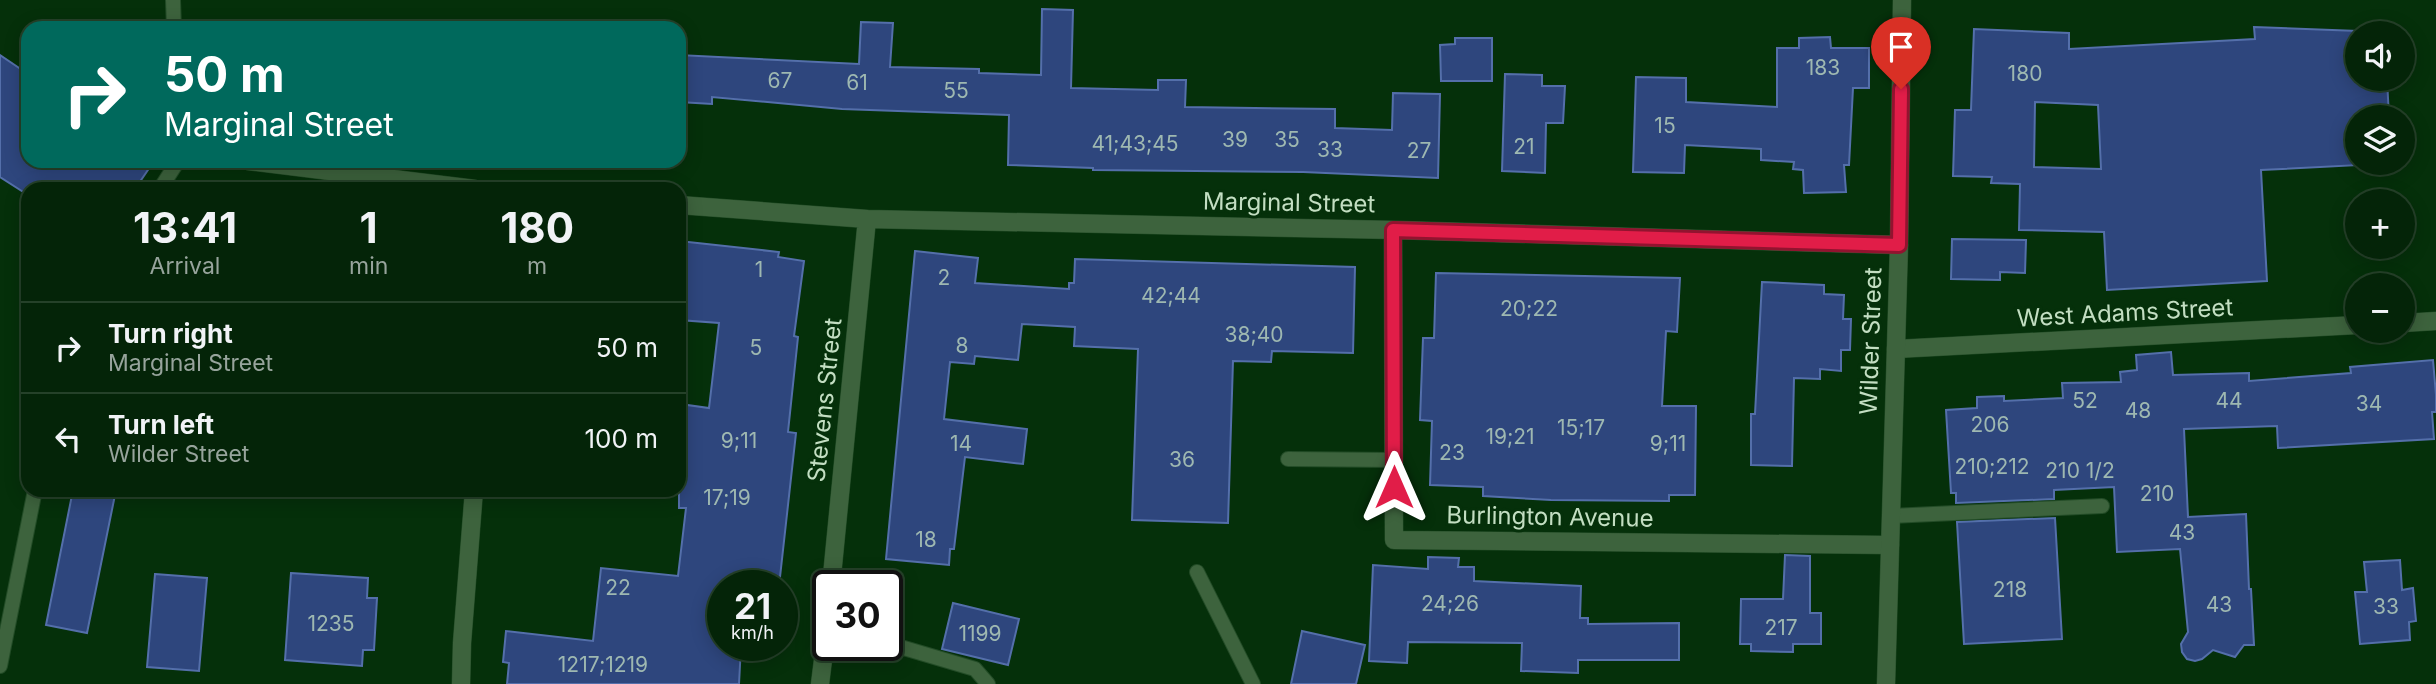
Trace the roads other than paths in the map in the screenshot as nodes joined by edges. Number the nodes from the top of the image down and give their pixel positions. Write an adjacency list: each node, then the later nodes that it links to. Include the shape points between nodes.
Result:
1 (173, 0): 3 (lane)
2 (1902, 6): 9 (street, Wilder Street)
3 (174, 21)
4 (305, 168): 5 (street)
5 (418, 182)
6 (686, 206): 7 (street, Marginal Street)
7 (867, 219): 8 (street, Marginal Street); 21 (street, Stevens Street)
8 (1393, 230): 9 (street, Marginal Street); 15 (street, Burlington Avenue)
9 (1899, 245): 13 (street, Wilder Street)
10 (2436, 321): 11 (street)
11 (2415, 322)
12 (2345, 326): 13 (street, West Adams Street)
13 (1896, 349): 19 (street, Wilder Street)
14 (1288, 459): 15 (lane)
15 (1394, 460): 20 (street, Burlington Avenue, via 1394,540)
16 (34, 497): 25 (lane)
17 (473, 497): 26 (street)
18 (2102, 506): 19 (lane)
19 (1891, 516): 20 (street, Wilder Street)
20 (1890, 545): 30 (street, Wilder Street)
21 (833, 570)
22 (1197, 572): 29 (lane)
23 (903, 647): 28 (lane, via 975,669)
24 (823, 661): 27 (street)
25 (0, 666)
26 (461, 684)
27 (820, 684)
28 (988, 684)
29 (1253, 684)
30 (1886, 684)

